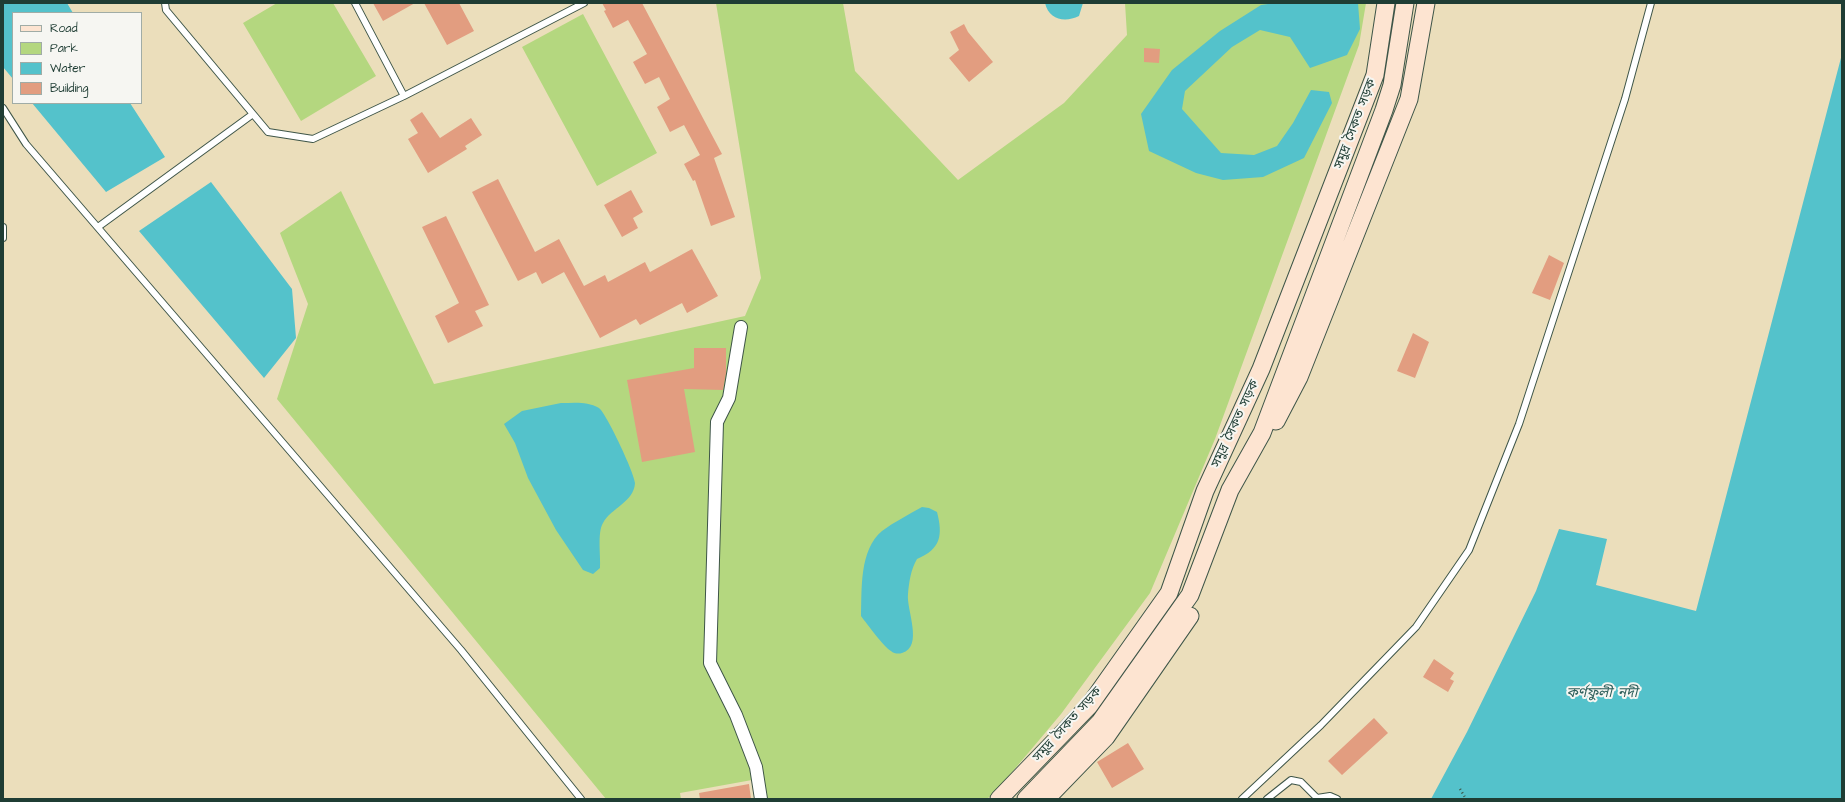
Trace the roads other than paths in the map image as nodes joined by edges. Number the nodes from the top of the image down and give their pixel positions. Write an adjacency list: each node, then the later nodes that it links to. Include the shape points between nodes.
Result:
1 (165, 3): 10 (lane, via 166,10)
2 (355, 3): 8 (lane)
3 (584, 3): 8 (lane)
4 (1386, 3): 17 (main road, সমুদ্র সৈকত সড়ক, via 1375,75 1262,369 1206,491 1169,593 1089,706)
5 (1405, 3): 18 (main road, via 1392,85 1384,110 1262,433 1230,490 1190,595 1100,722)
6 (1426, 3): 19 (main road, via 1409,98 1300,377 1230,508 1198,603 1106,737)
7 (1652, 3): 20 (lane, via 1625,99 1521,416 1470,550 1416,627 1321,725)
8 (404, 96): 10 (lane, via 313,139 268,132)
9 (3, 108): 12 (lane, via 26,144)
10 (253, 114): 12 (lane)
11 (3, 227): 13 (lane)
12 (98, 227): 15 (lane, via 461,650)
13 (3, 238)
14 (741, 327): 16 (street, via 729,398 717,422 710,663 736,715 756,768)
15 (581, 799)
16 (760, 799)
17 (999, 799)
18 (1026, 799)
19 (1046, 799)
20 (1242, 799)
21 (1267, 799): 22 (lane, via 1291,780 1301,782 1317,798 1330,796)
22 (1337, 799)

